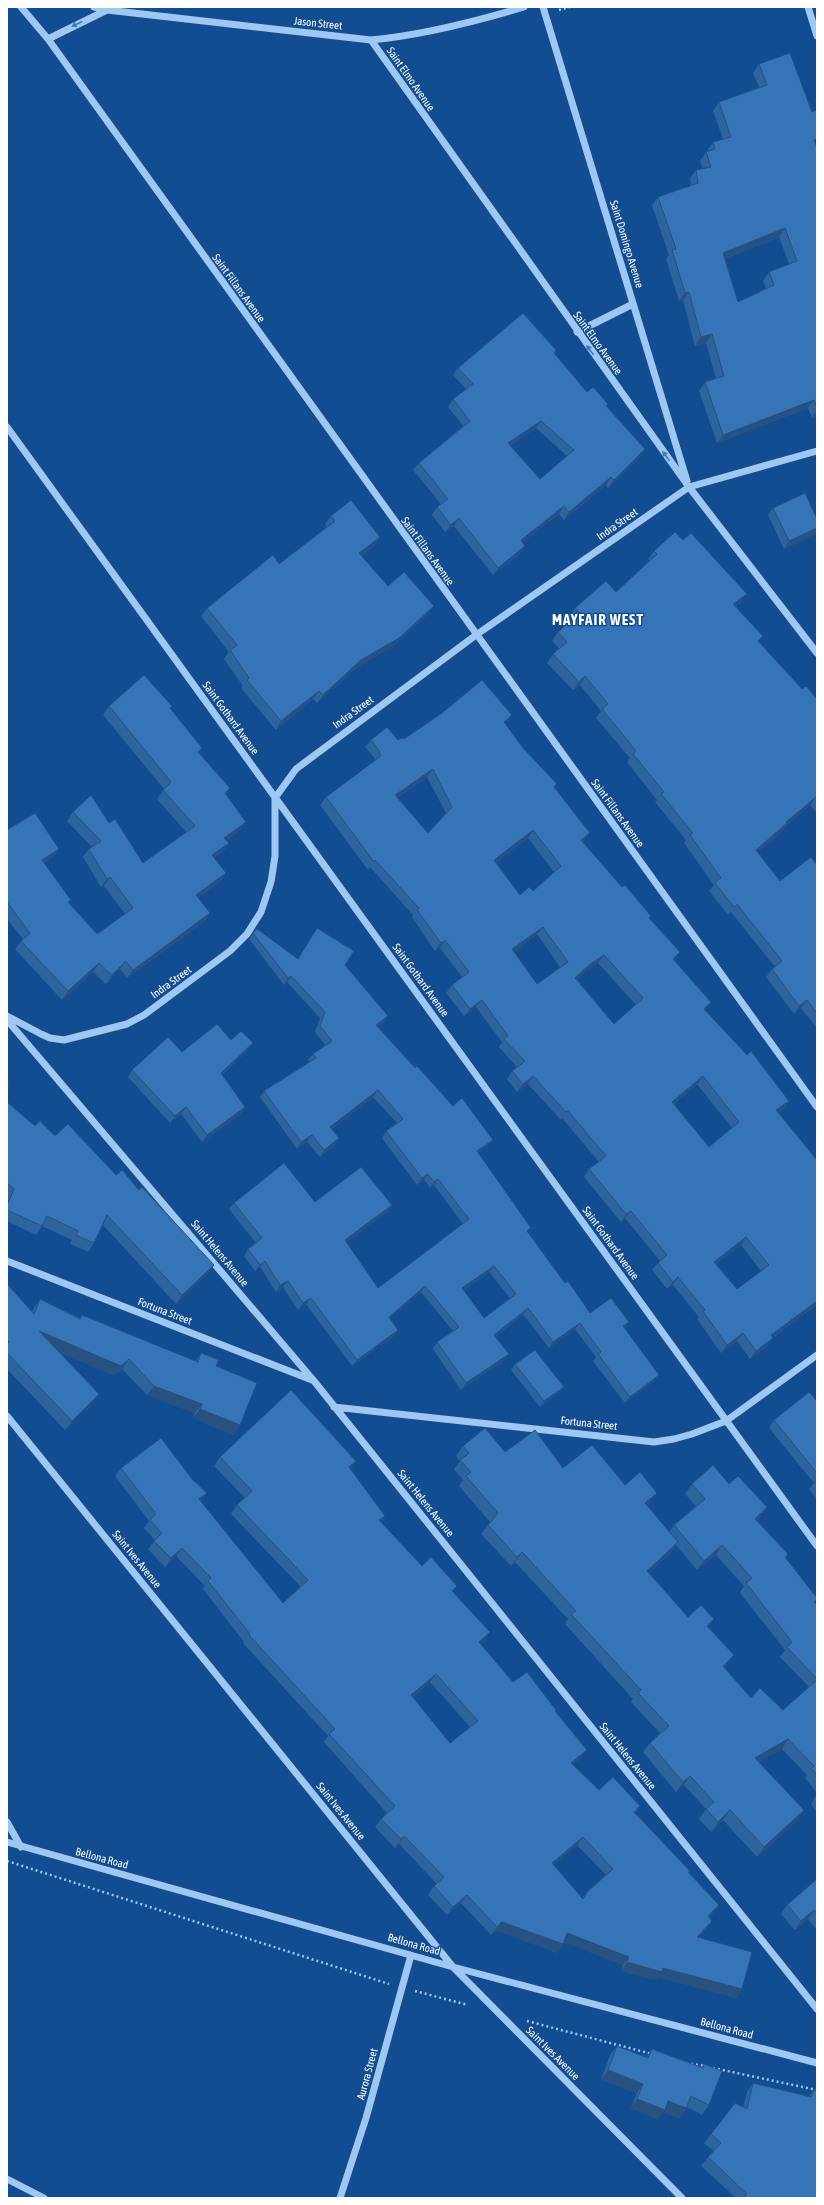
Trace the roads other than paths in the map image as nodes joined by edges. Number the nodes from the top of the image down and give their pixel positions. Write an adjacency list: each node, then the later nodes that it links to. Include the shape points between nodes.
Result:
1 (21, 7): 8 (street, Saint Fillans Avenue)
2 (94, 7): 6 (street, Jason Street)
3 (524, 7): 9 (street, Jason Street, via 475,22 409,37)
4 (543, 7): 10 (street, Saint Domingo Avenue)
5 (808, 7): 7 (street)
6 (107, 10): 8 (street, one-way to 8); 9 (street, Jason Street)
7 (817, 36)
8 (48, 40): 15 (street, Saint Fillans Avenue)
9 (371, 40): 11 (street, Saint Elmo Avenue)
10 (633, 304): 11 (street); 14 (street, Saint Domingo Avenue)
11 (577, 332): 14 (street, Saint Elmo Avenue, one-way to 11)
12 (7, 427): 17 (street, Saint Gothard Avenue)
13 (817, 451): 14 (street, Indra Street)
14 (689, 487): 15 (street, Indra Street); 16 (street, Saint Elmo Avenue)
15 (476, 635): 17 (street, Indra Street, via 309,758 296,769); 20 (street, Saint Fillans Avenue)
16 (817, 653)
17 (275, 798): 18 (street, Indra Street, via 275,856 266,897 261,912 247,934 224,955 144,1015 127,1024 95,1033 64,1040 50,1038); 26 (street, Saint Gothard Avenue)
18 (7, 1016)
19 (7, 1020): 23 (street, Saint Helens Avenue)
20 (817, 1107)
21 (7, 1261): 23 (street, Fortuna Street)
22 (817, 1355): 26 (street, Fortuna Street)
23 (314, 1381): 24 (street, Saint Helens Avenue)
24 (334, 1407): 26 (street, Fortuna Street, via 654,1442 674,1440); 33 (street, Saint Helens Avenue)
25 (7, 1416): 32 (street, Saint Ives Avenue)
26 (726, 1421): 27 (street, Saint Gothard Avenue)
27 (817, 1546)
28 (7, 1822): 30 (street)
29 (7, 1842): 30 (street, Bellona Road)
30 (21, 1847): 31 (street, Bellona Road)
31 (410, 1955): 32 (street, Bellona Road); 37 (street, Aurora Street, via 366,2118)
32 (453, 1967): 34 (street, Bellona Road); 38 (street, Saint Ives Avenue)
33 (817, 2009)
34 (817, 2063)
35 (7, 2179): 36 (street)
36 (44, 2198)
37 (340, 2198)
38 (682, 2198)

